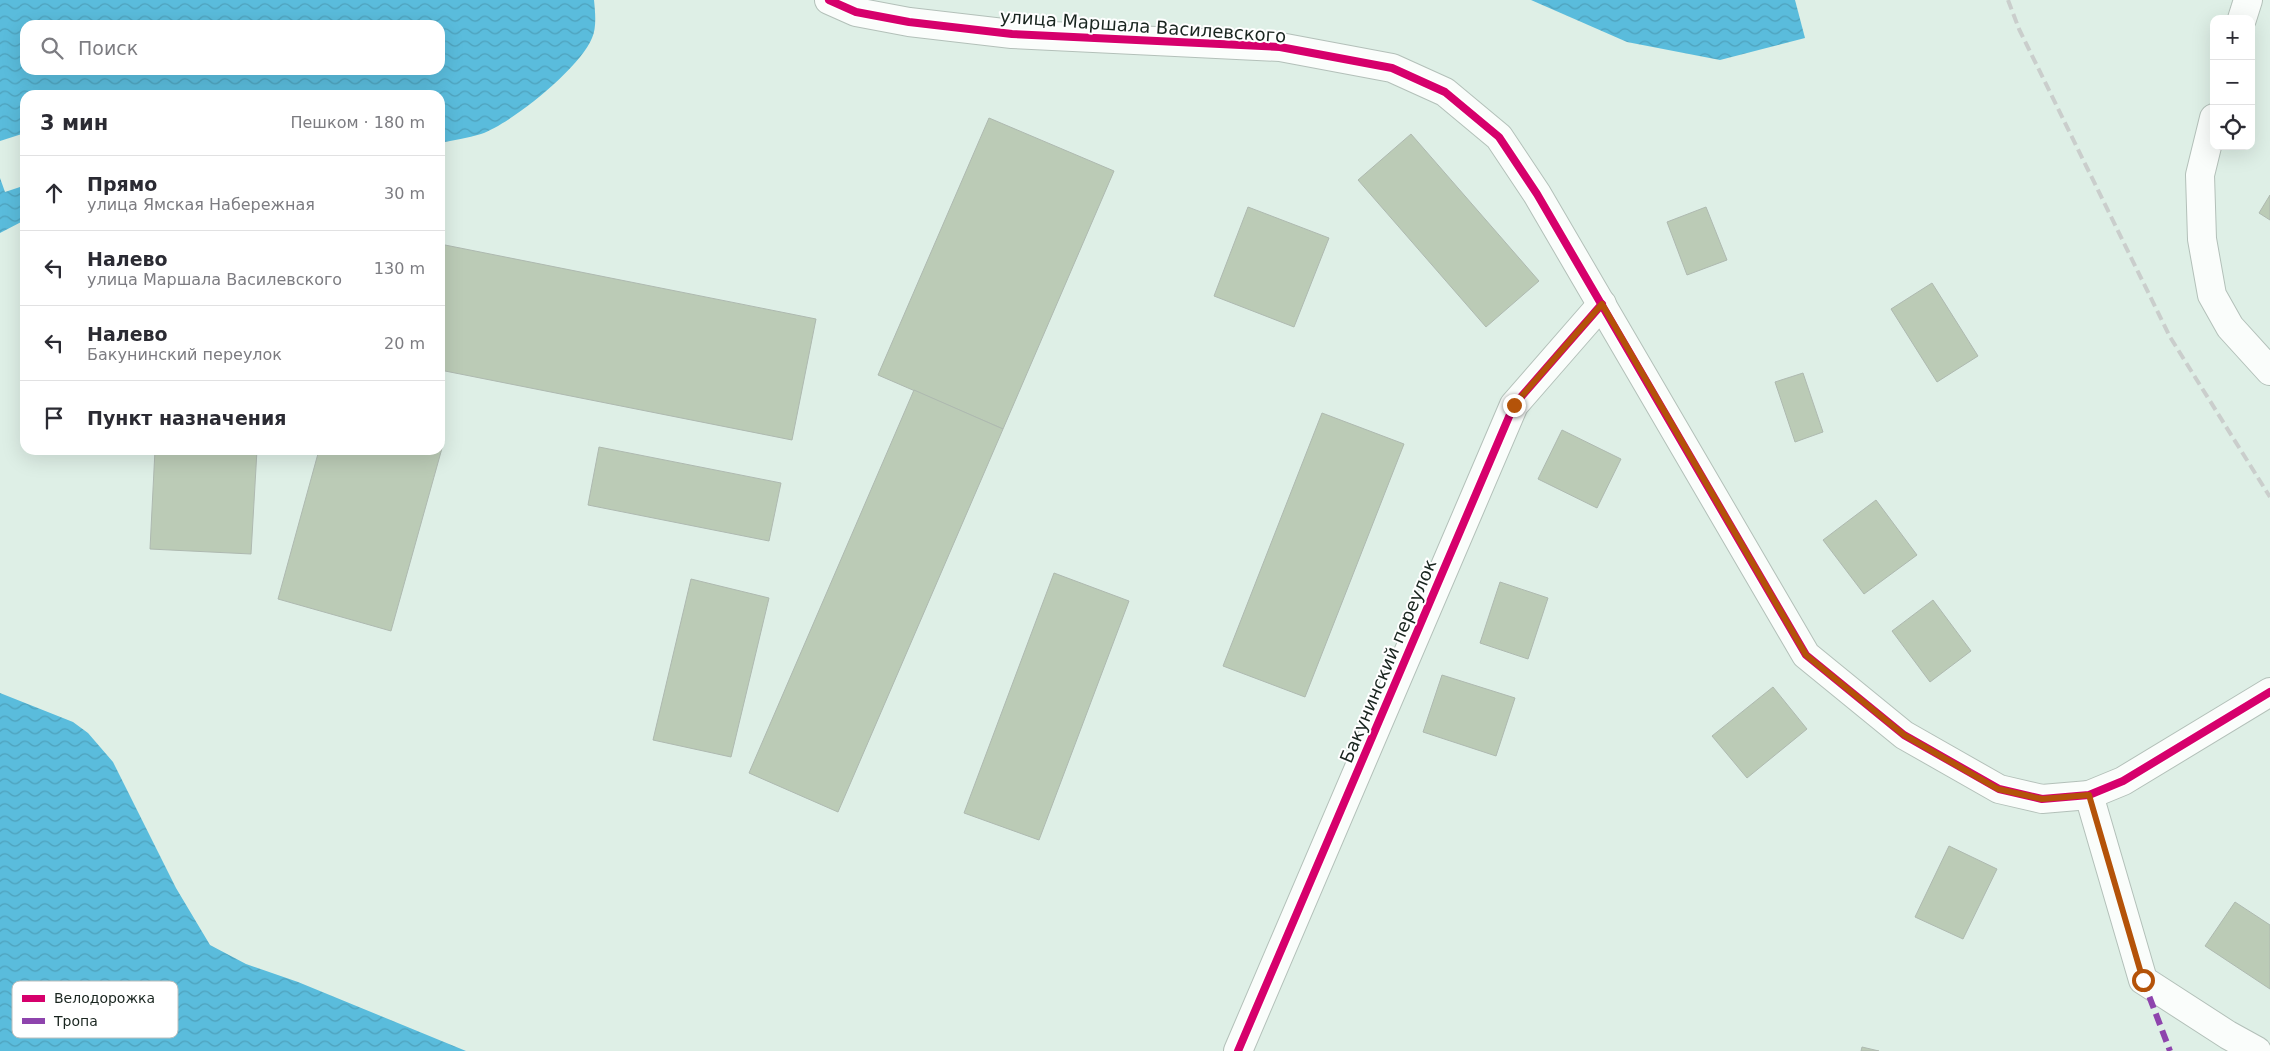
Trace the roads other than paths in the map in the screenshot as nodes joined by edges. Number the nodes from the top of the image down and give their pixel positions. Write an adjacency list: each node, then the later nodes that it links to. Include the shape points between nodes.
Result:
1 (829, 0): 5 (street, улица Маршала Василевского, via 856,12 909,22 1012,34 1280,48 1392,68 1445,92 1499,137)
2 (2248, 0): 3 (street)
3 (2243, 15)
4 (2210, 134): 6 (street, via 2200,175 2202,239 2212,295 2230,327)
5 (1602, 304): 8 (street, улица Маршала Василевского, via 1806,655 1904,735 1998,789 2042,799); 9 (street, Бакунинский переулок, via 1514,405)
6 (2270, 371)
7 (2270, 692): 8 (street, улица Маршала Василевского, via 2123,781)
8 (2089, 795): 10 (street, via 2143,980 2228,1036)
9 (1238, 1051)
10 (2257, 1051)

